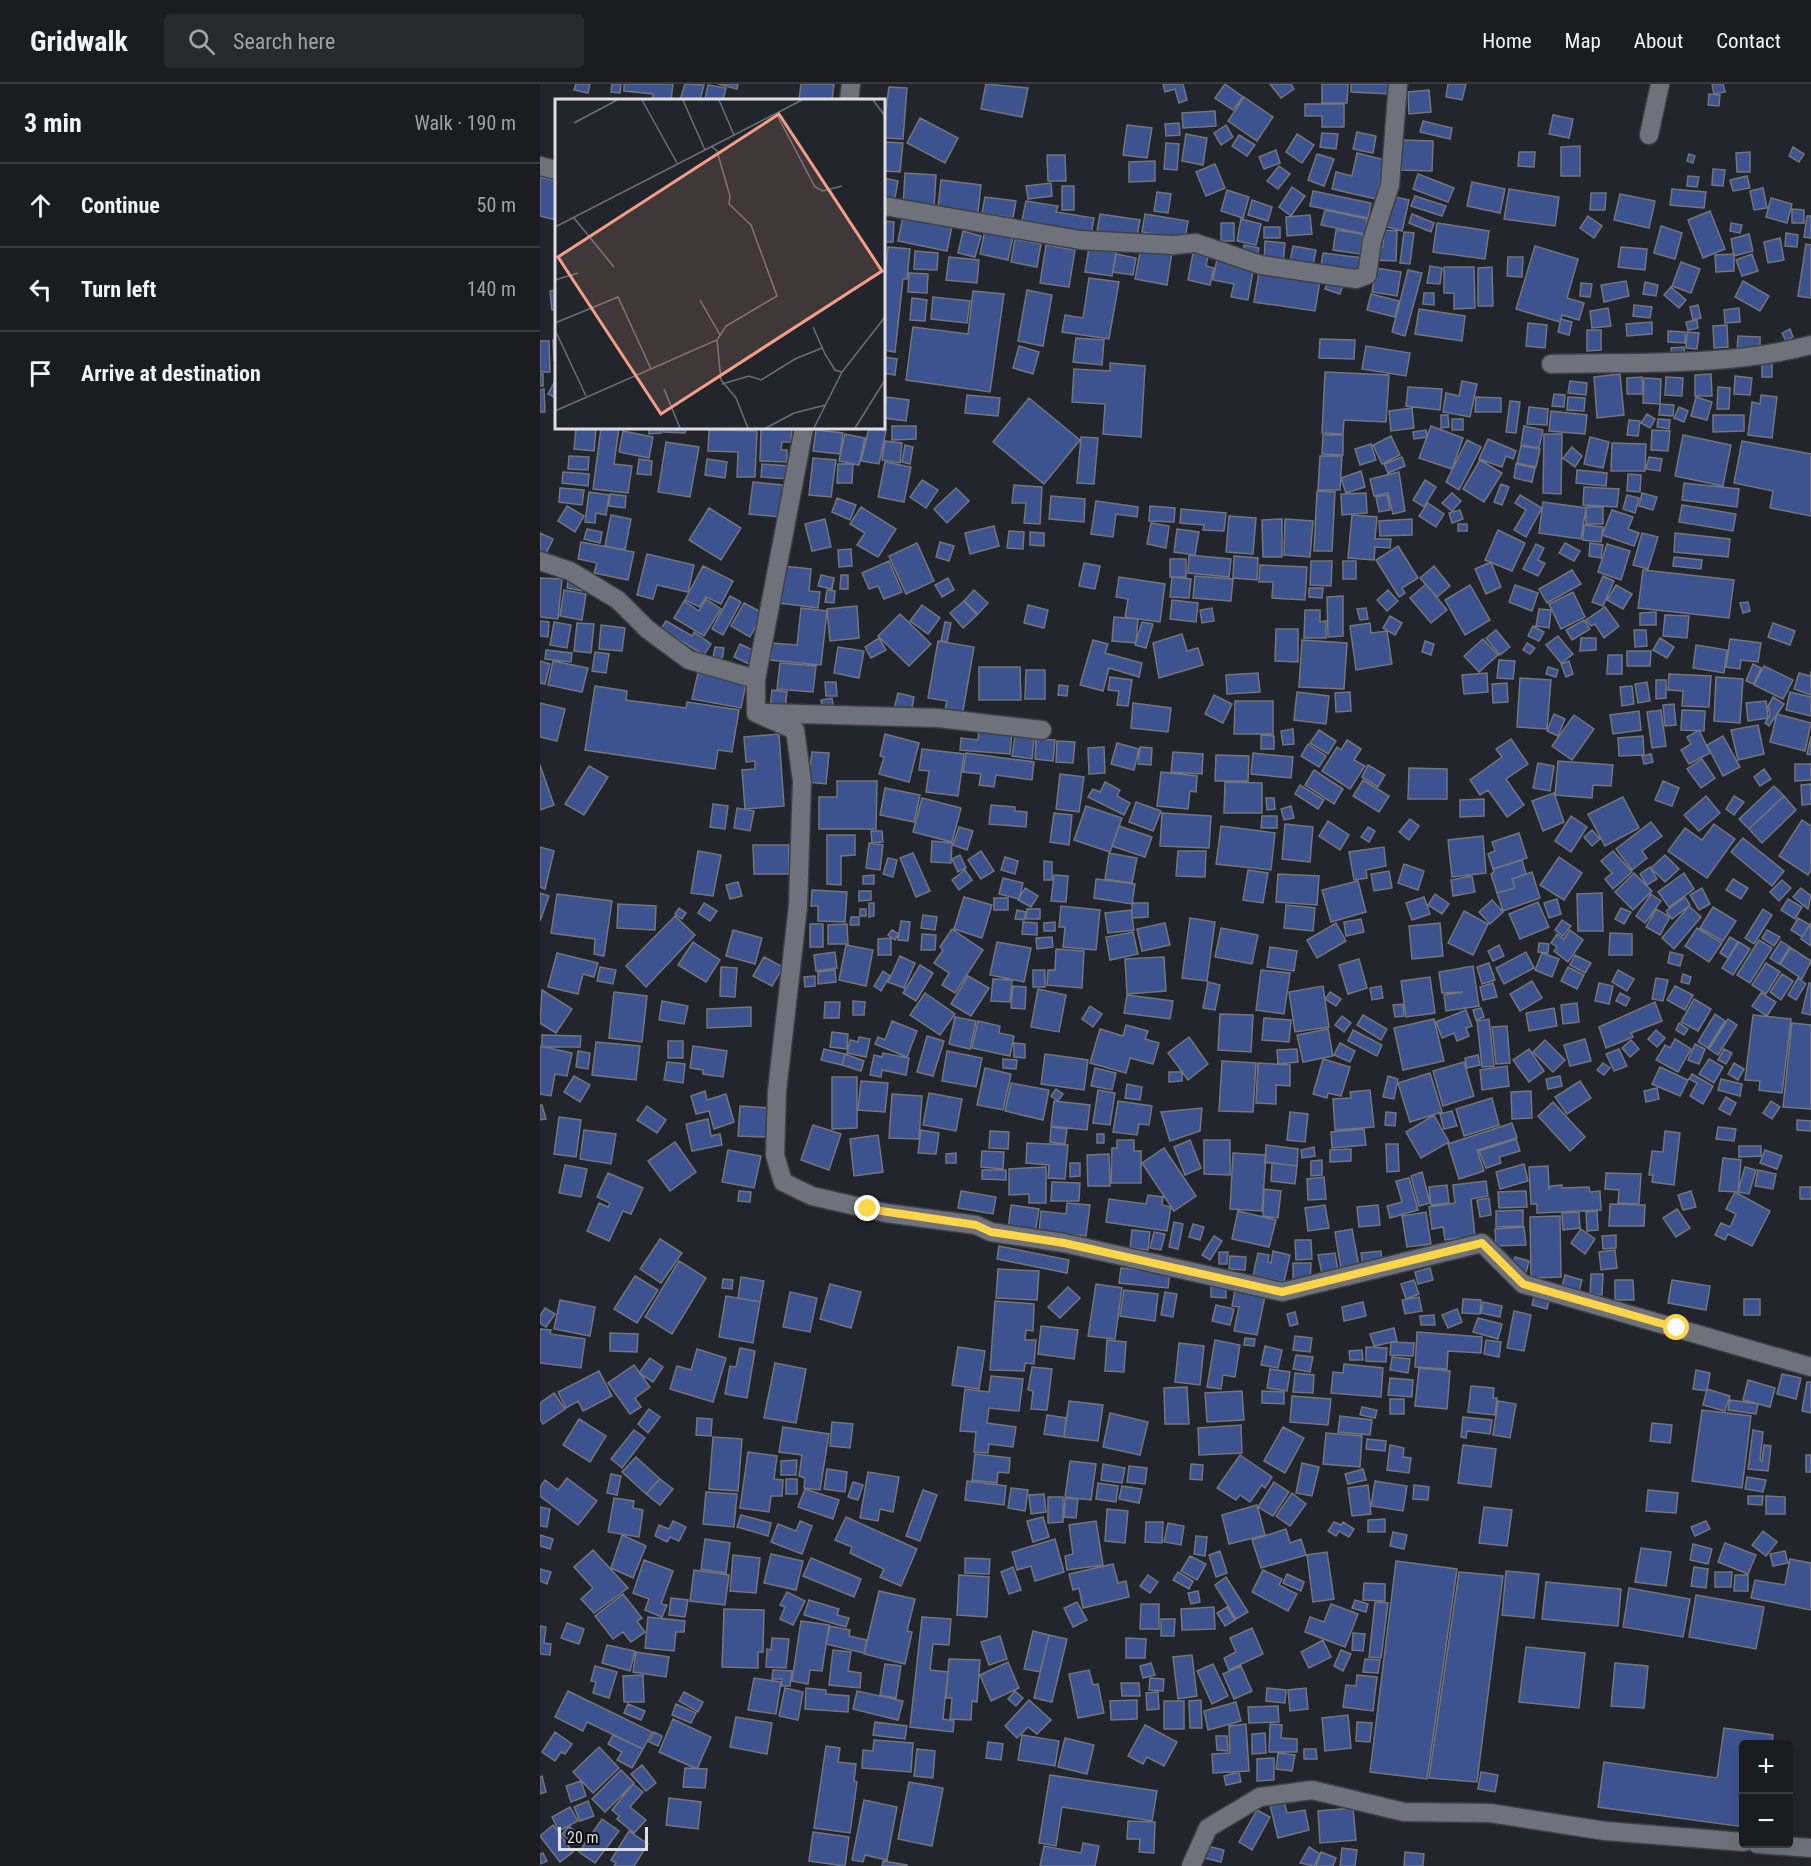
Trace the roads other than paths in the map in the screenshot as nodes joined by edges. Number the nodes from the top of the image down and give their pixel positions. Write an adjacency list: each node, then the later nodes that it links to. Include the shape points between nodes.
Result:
1 (851, 84): 4 (street)
2 (1398, 84): 8 (street, via 1390,185 1372,241 1367,275 1356,279 1261,265 1196,243 1080,240)
3 (1660, 84): 5 (street)
4 (849, 99)
5 (1649, 135)
6 (540, 166): 7 (street)
7 (555, 170)
8 (885, 206)
9 (1811, 345): 10 (street, via 1704,360)
10 (1551, 364)
11 (804, 429): 13 (street)
12 (540, 561): 13 (street, via 570,572 618,600 646,629 689,660)
13 (756, 679): 14 (street)
14 (756, 713): 15 (street, via 938,718); 16 (street, via 795,730 802,781 798,906 777,1090 775,1155 783,1182 812,1196 886,1213 976,1225 991,1232 1064,1243 1282,1292 1482,1243 1523,1284)
15 (1042, 730)
16 (1811, 1367)
17 (1739, 1842): 20 (street, via 1605,1832 1490,1813 1404,1812 1312,1790 1260,1797 1208,1828)
18 (1793, 1847): 19 (street)
19 (1811, 1848)
20 (1191, 1866)

